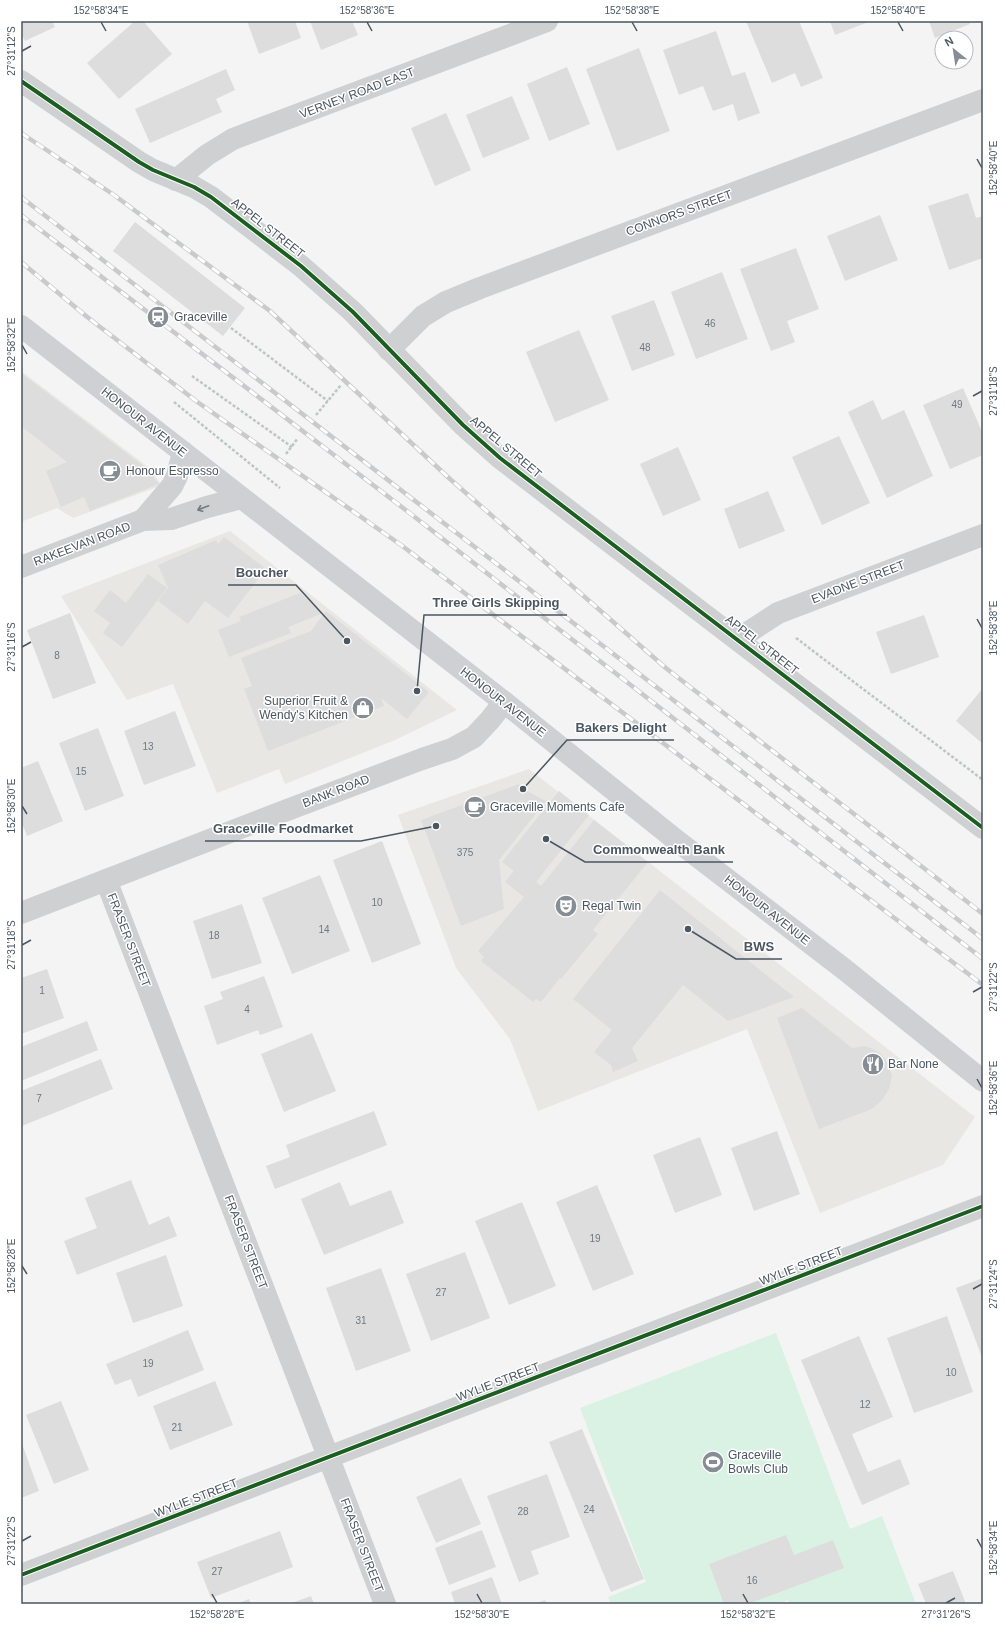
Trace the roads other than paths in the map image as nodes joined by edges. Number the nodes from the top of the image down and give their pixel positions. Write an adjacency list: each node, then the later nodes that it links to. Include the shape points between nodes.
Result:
1 (547, 21): 4 (street, VERNEY ROAD EAST, via 234,139 207,155)
2 (21, 81): 4 (street, APPEL STREET, via 139,162)
3 (983, 100): 6 (street, CONNORS STREET, via 446,302 423,316)
4 (176, 180): 6 (street, APPEL STREET, via 211,197 301,266 353,312)
5 (21, 326): 7 (main road, HONOUR AVENUE)
6 (389, 350): 12 (street, APPEL STREET, via 463,425 500,458)
7 (183, 452): 8 (main road, HONOUR AVENUE); 9 (street, RAKEEVAN ROAD, via 172,486)
8 (241, 498): 9 (street, RAKEEVAN ROAD, one-way to 9, via 171,519); 13 (main road, HONOUR AVENUE)
9 (143, 520): 11 (street, RAKEEVAN ROAD)
10 (983, 535): 12 (street, EVADNE STREET, via 778,613)
11 (21, 567)
12 (738, 639): 14 (street, APPEL STREET)
13 (504, 702): 15 (street, BANK ROAD, via 483,729 459,746); 17 (main road, HONOUR AVENUE)
14 (983, 828)
15 (106, 880): 16 (street, BANK ROAD); 19 (street, FRASER STREET)
16 (21, 913)
17 (983, 1081)
18 (983, 1206): 19 (street, WYLIE STREET)
19 (329, 1458): 20 (street, WYLIE STREET); 21 (street, FRASER STREET)
20 (21, 1575)
21 (385, 1604)

